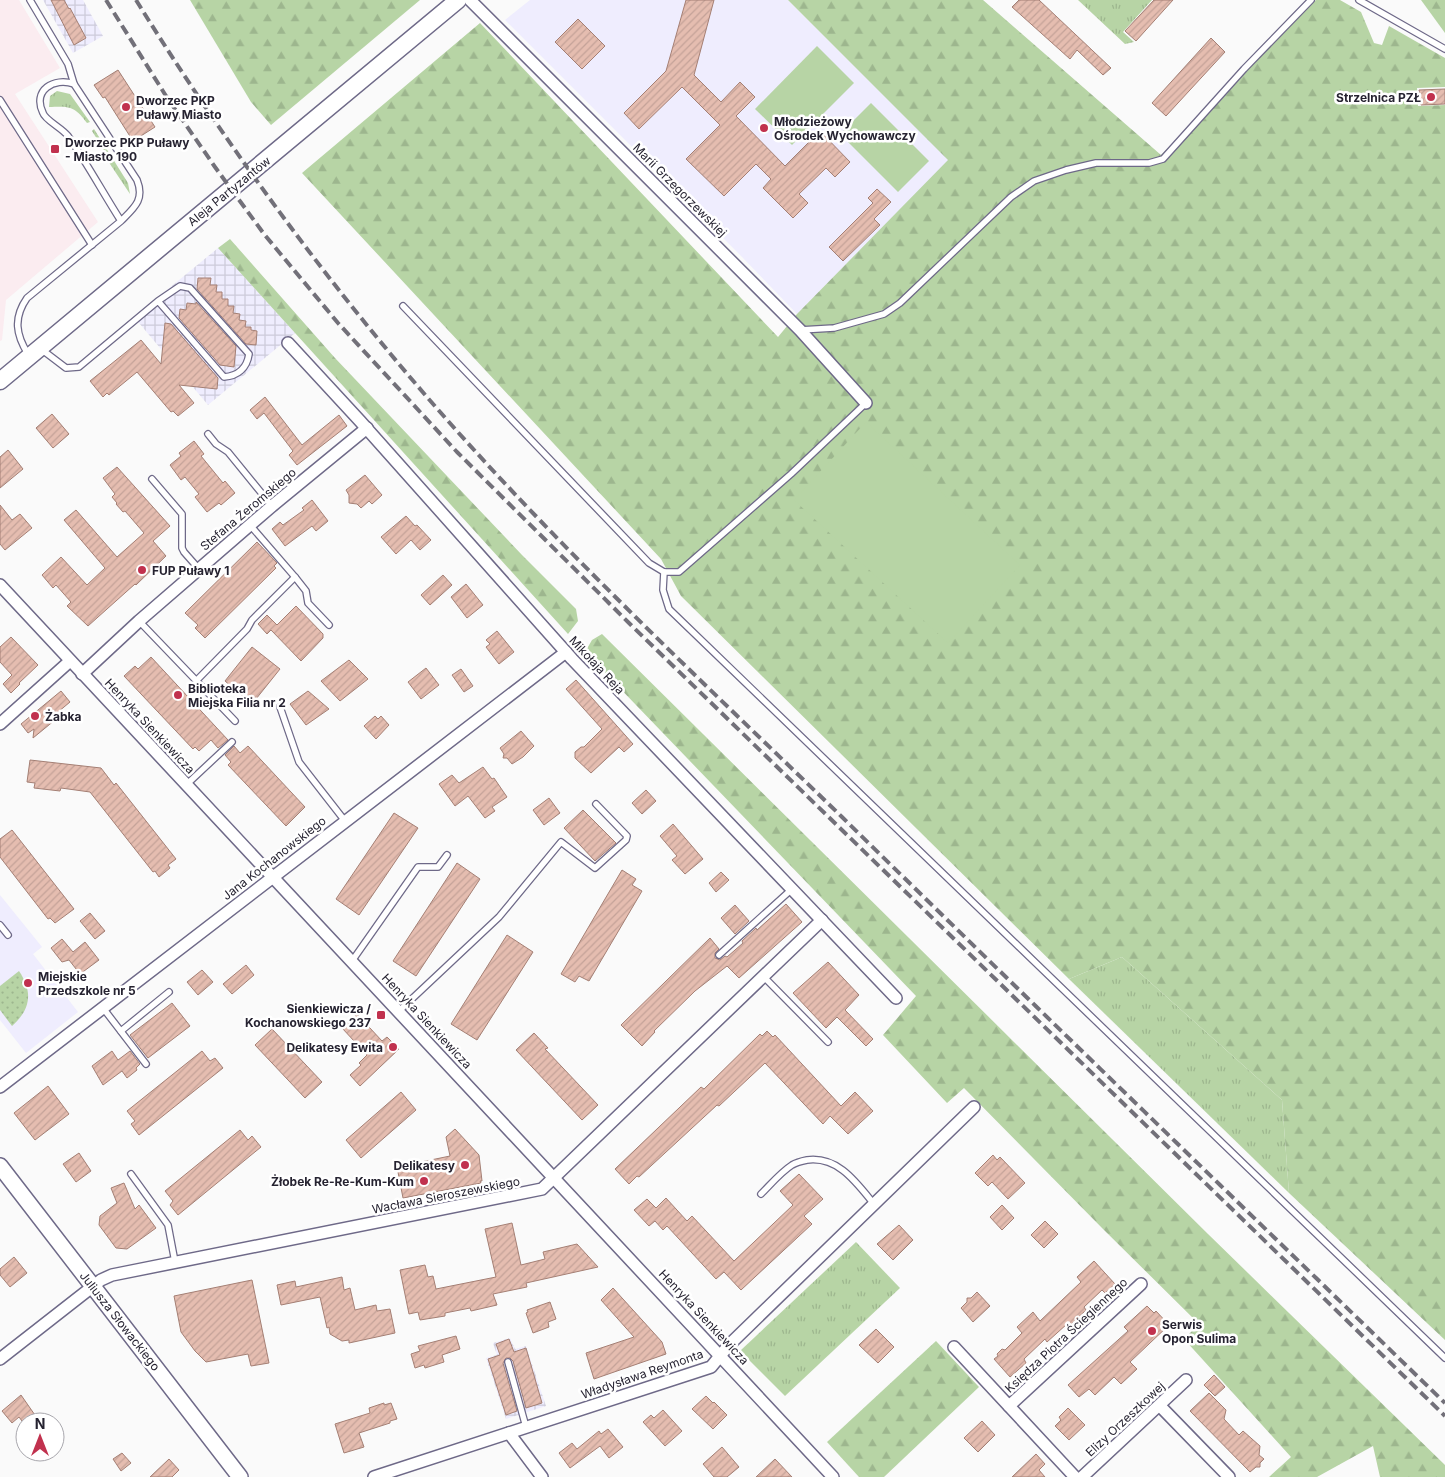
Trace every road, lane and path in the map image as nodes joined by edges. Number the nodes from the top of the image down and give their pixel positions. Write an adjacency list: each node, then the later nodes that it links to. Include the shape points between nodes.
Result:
1 (30, 0): 7 (lane, via 68,64)
2 (458, 0): 15 (main road, Aleja Partyzantów)
3 (470, 0): 13 (street, Marii Grzegorzewskiej)
4 (1311, 0): 13 (lane, via 1163,159 1149,163 1096,163 1034,181 1011,198 900,303 884,314 834,328)
5 (1359, 0): 6 (lane)
6 (1445, 49)
7 (74, 84): 9 (lane, via 140,187 138,202); 9 (lane, via 59,82 46,88 40,101 42,112 67,135)
8 (0, 100): 10 (lane)
9 (121, 220): 10 (lane)
10 (92, 244): 15 (lane, via 21,305 18,336)
11 (158, 301): 11 (lane, via 224,377 234,376 247,364 249,354 190,288 180,286); 15 (lane, via 79,367 66,368)
12 (403, 306): 24 (lane, via 649,563)
13 (800, 330): 17 (street, Marii Grzegorzewskiej)
14 (288, 343): 18 (street, Mikołaja Reja)
15 (34, 352): 16 (main road, Aleja Partyzantów)
16 (0, 381)
17 (866, 404): 24 (lane, via 679,572)
18 (367, 428): 21 (street, Stefana Żeromskiego); 29 (street, Mikołaja Reja)
19 (208, 434): 21 (lane, via 228,452)
20 (152, 478): 23 (lane, via 182,514 182,548)
21 (272, 506): 22 (street, Stefana Żeromskiego)
22 (250, 525): 23 (street, Stefana Żeromskiego); 25 (lane)
23 (199, 569): 27 (street, Stefana Żeromskiego)
24 (664, 572): 68 (lane, via 663,590 669,609)
25 (295, 577): 28 (lane, via 306,591 308,603); 32 (lane)
26 (0, 586): 30 (street, Henryka Sienkiewicza)
27 (139, 621): 31 (street, Stefana Żeromskiego); 32 (lane)
28 (329, 625)
29 (566, 652): 39 (street, Jana Kochanowskiego); 42 (street, Mikołaja Reja)
30 (70, 661): 31 (street, Henryka Sienkiewicza); 35 (street)
31 (82, 674): 37 (street, Henryka Sienkiewicza)
32 (196, 680): 34 (lane)
33 (280, 707): 39 (lane, via 299,762)
34 (235, 721)
35 (0, 724)
36 (232, 742): 37 (lane)
37 (186, 784): 41 (street, Henryka Sienkiewicza)
38 (596, 804): 52 (lane, via 627,836 626,840 595,868 561,842 499,917)
39 (345, 821): 41 (street, Jana Kochanowskiego)
40 (446, 855): 47 (lane, via 438,867 418,867)
41 (273, 877): 47 (street, Henryka Sienkiewicza); 51 (street, Jana Kochanowskiego)
42 (792, 889): 43 (street, Mikołaja Reja); 46 (lane)
43 (822, 920): 48 (street, Wacława Sieroszewskiego); 50 (street, Mikołaja Reja)
44 (0, 925): 45 (lane)
45 (8, 935)
46 (719, 955)
47 (352, 961): 52 (street, Henryka Sienkiewicza)
48 (764, 977): 54 (lane); 60 (street, Wacława Sieroszewskiego)
49 (169, 992): 53 (lane)
50 (896, 998)
51 (103, 1007): 53 (lane); 56 (street, Jana Kochanowskiego)
52 (399, 1011): 60 (street, Henryka Sienkiewicza)
53 (121, 1031): 55 (lane)
54 (828, 1042)
55 (146, 1064)
56 (0, 1087)
57 (974, 1107): 62 (street, Władysława Reymonta)
58 (0, 1166): 65 (street, Juliusza Słowackiego)
59 (132, 1174): 63 (lane, via 168,1225)
60 (555, 1178): 63 (street, Wacława Sieroszewskiego, via 542,1189); 67 (street, Henryka Sienkiewicza)
61 (761, 1194): 62 (lane, via 792,1165 800,1161 823,1160 842,1169)
62 (874, 1204): 67 (street, Władysława Reymonta)
63 (175, 1262): 65 (street, Wacława Sieroszewskiego, via 112,1275)
64 (1141, 1284): 72 (street, Księdza Piotra Ściegiennego)
65 (93, 1286): 69 (street, Wacława Sieroszewskiego); 76 (street, Juliusza Słowackiego)
66 (954, 1347): 72 (street)
67 (720, 1355): 74 (street, Władysława Reymonta, via 711,1367); 79 (street, Henryka Sienkiewicza)
68 (1445, 1358)
69 (0, 1359)
70 (508, 1362): 74 (lane)
71 (1186, 1380): 73 (street, Elizy Orzeszkowej)
72 (1009, 1406): 80 (street)
73 (1160, 1406): 81 (street, Elizy Orzeszkowej); 82 (street)
74 (526, 1427): 75 (street, Władysława Reymonta)
75 (509, 1433): 77 (street, Władysława Reymonta); 78 (street)
76 (240, 1477)
77 (374, 1477)
78 (542, 1477)
79 (833, 1477)
80 (1075, 1477)
81 (1082, 1477)
82 (1229, 1477)

